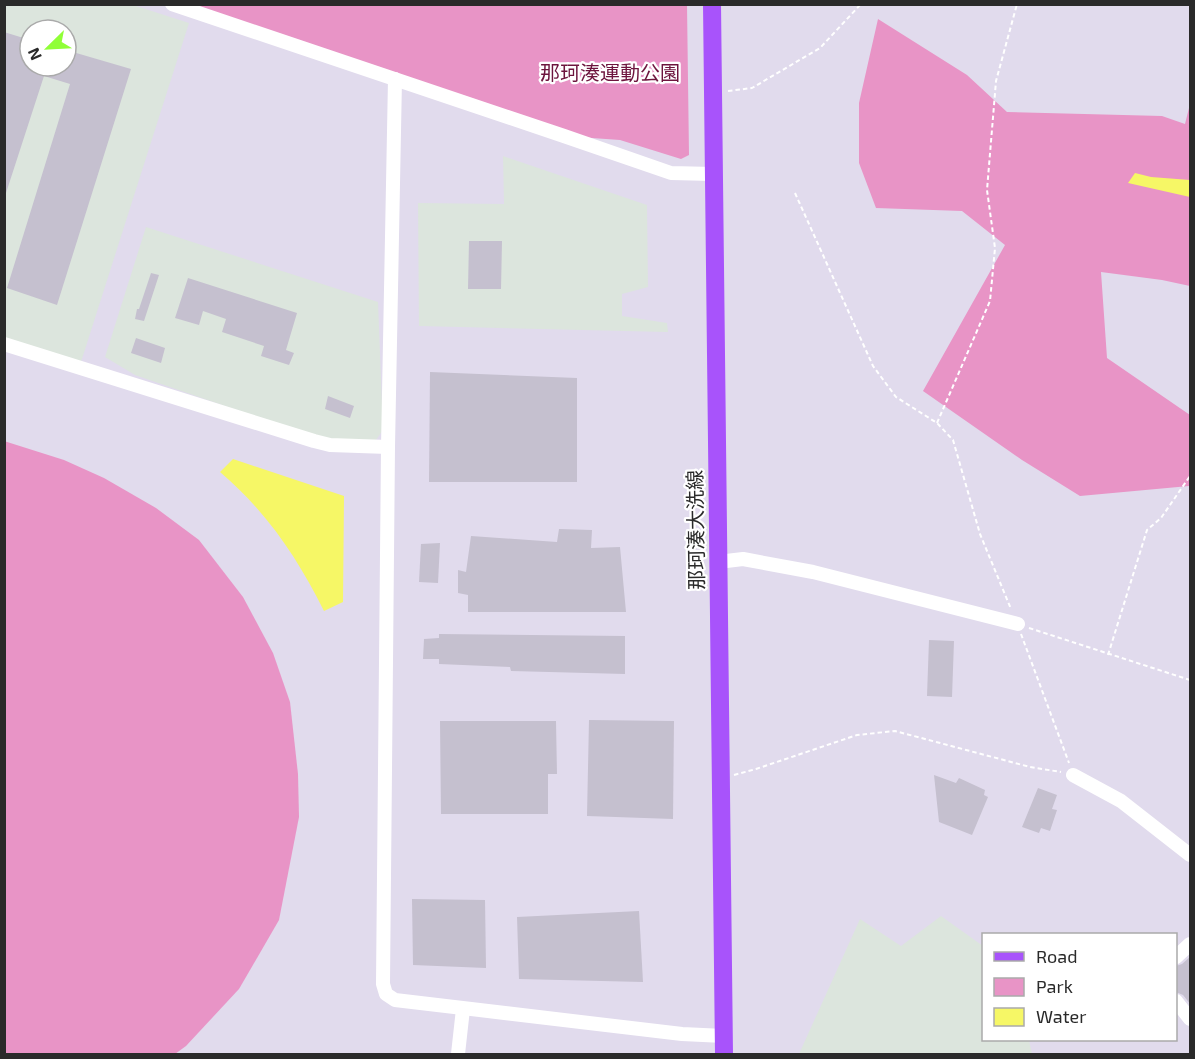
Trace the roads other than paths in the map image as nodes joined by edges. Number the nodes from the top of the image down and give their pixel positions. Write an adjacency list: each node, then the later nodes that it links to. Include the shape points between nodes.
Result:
1 (172, 4): 3 (street)
2 (712, 4): 4 (main road, 那珂湊大洗線)
3 (395, 79): 4 (street, via 671,173); 6 (street)
4 (713, 174): 7 (main road, 那珂湊大洗線)
5 (4, 344): 6 (street, via 314,441)
6 (388, 447): 14 (street, via 382,984 394,1000)
7 (718, 562): 8 (street, via 744,559 813,572); 16 (main road, 那珂湊大洗線)
8 (1018, 624)
9 (1073, 775): 10 (street, via 1121,801)
10 (1191, 855)
11 (1191, 944): 12 (street)
12 (1177, 956)
13 (1177, 1002): 15 (street)
14 (463, 1009): 16 (street, via 682,1034); 17 (street)
15 (1191, 1019)
16 (724, 1045)
17 (459, 1054)

